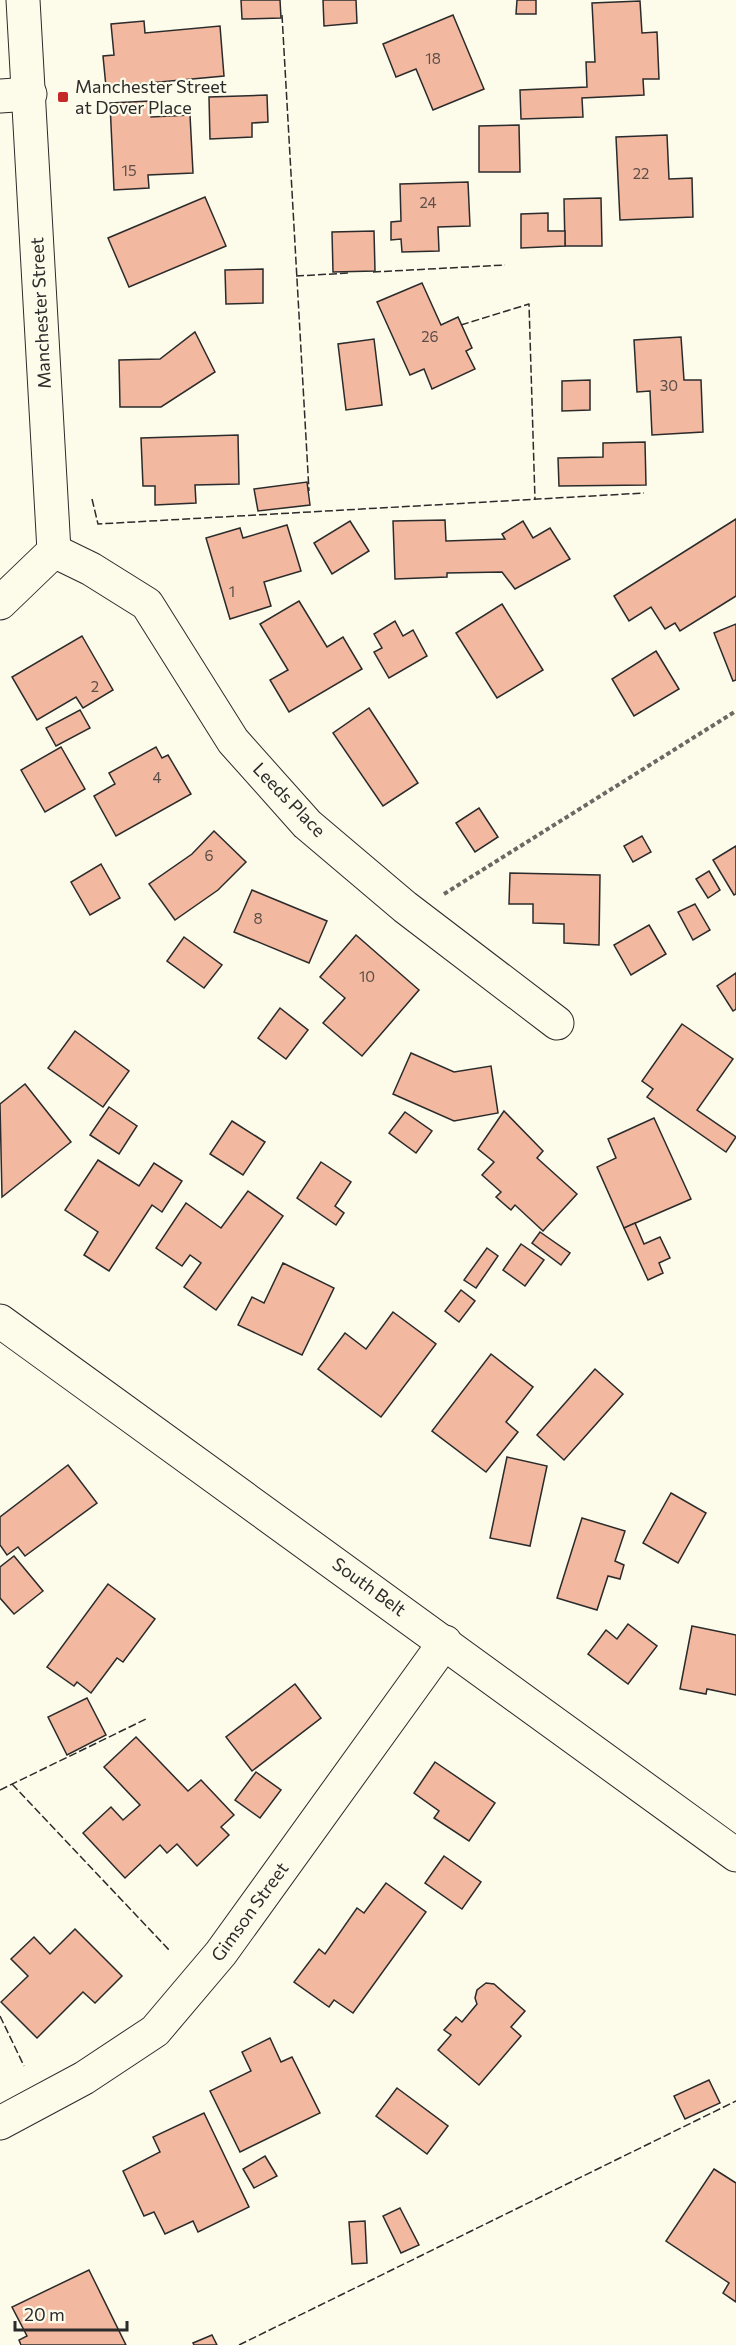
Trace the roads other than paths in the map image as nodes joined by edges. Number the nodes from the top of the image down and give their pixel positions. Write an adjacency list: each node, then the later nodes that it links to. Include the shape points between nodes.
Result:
1 (23, 0): 2 (street, Manchester Street)
2 (15, 95): 3 (street, Manchester Street)
3 (54, 551): 4 (street); 5 (street, Leeds Place, via 147,604 233,741 307,824 413,914)
4 (0, 603)
5 (557, 1023)
6 (0, 1321): 7 (street, South Belt)
7 (445, 1642): 8 (street, South Belt); 9 (street, Gimson Street, via 221,1953 155,2031 84,2078)
8 (733, 1846)
9 (0, 2123)

